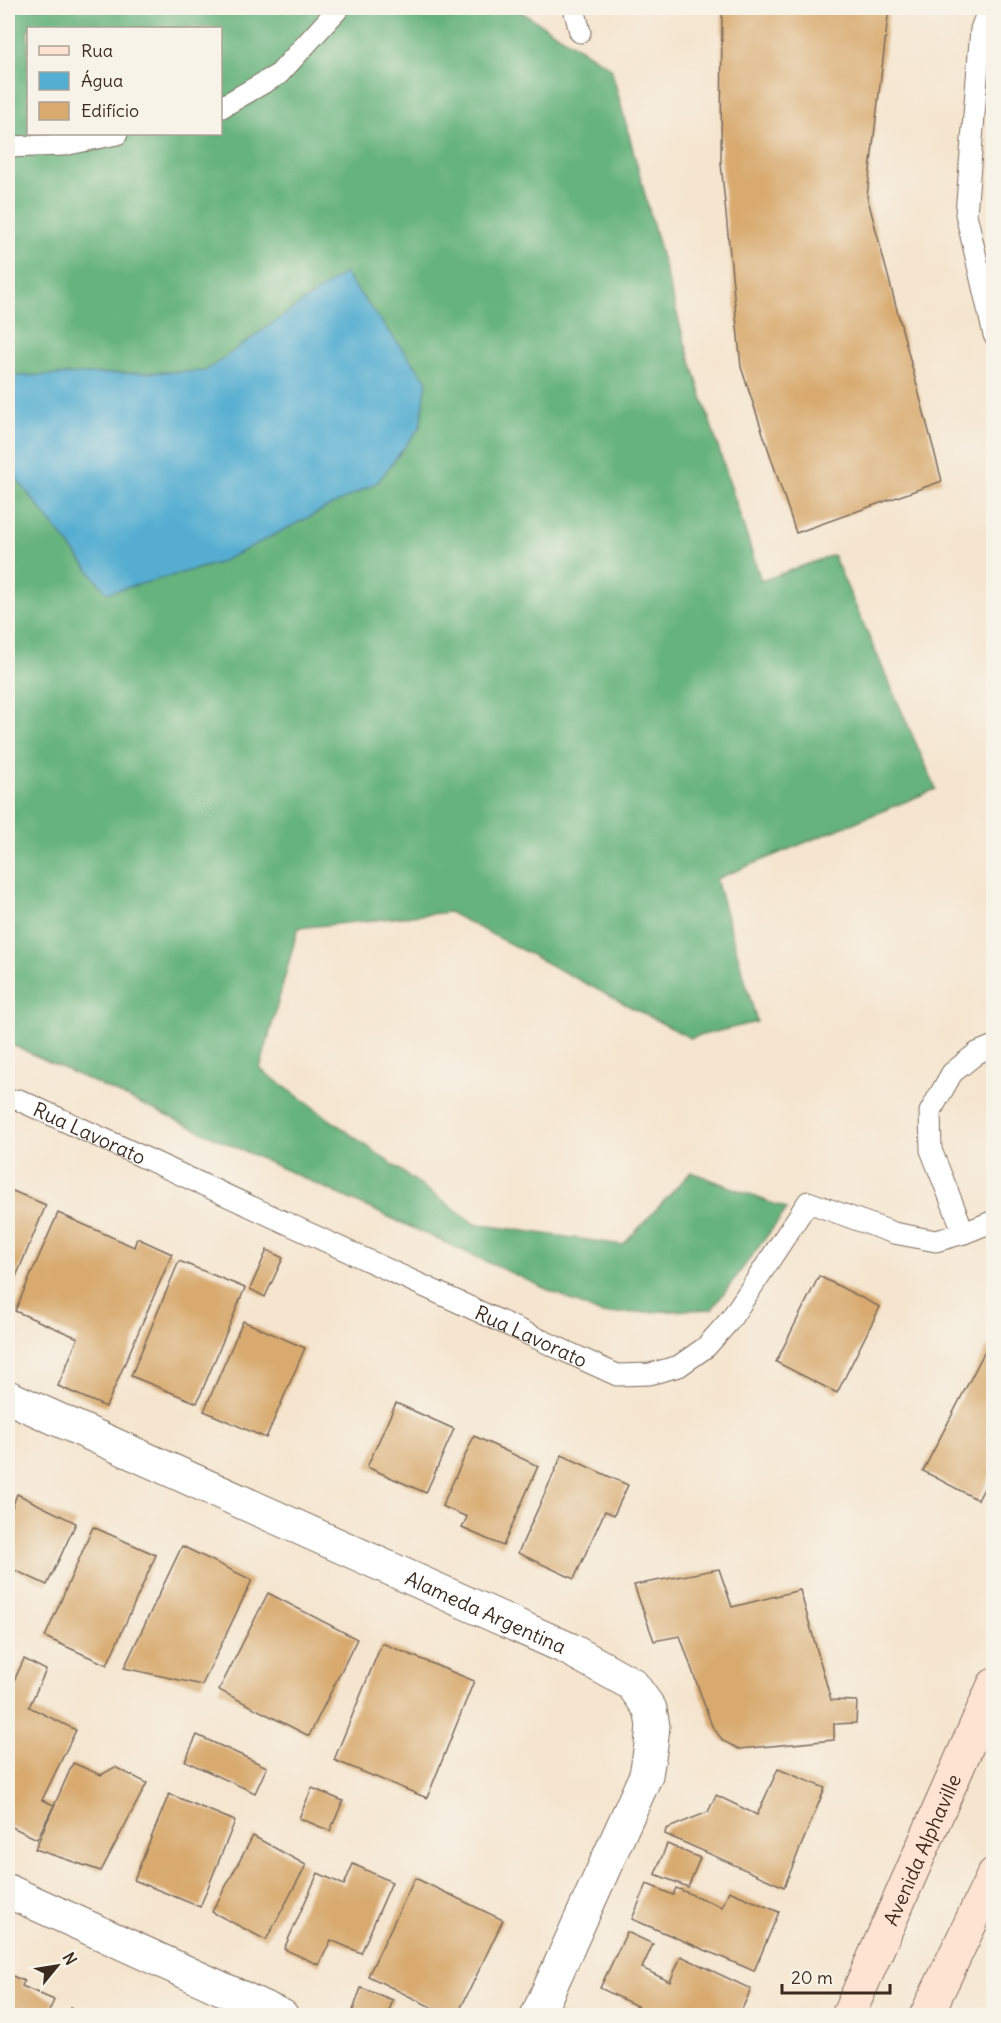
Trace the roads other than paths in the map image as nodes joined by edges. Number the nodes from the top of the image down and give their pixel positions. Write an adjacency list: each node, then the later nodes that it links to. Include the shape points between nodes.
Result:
1 (339, 8): 5 (lane, via 279,74)
2 (574, 8): 4 (lane)
3 (989, 8): 8 (lane, via 981,29 966,214)
4 (580, 32)
5 (222, 107)
6 (112, 135): 7 (lane, via 64,145)
7 (8, 147)
8 (993, 335)
9 (993, 1046): 12 (lane, via 952,1073 930,1112 932,1150)
10 (19, 1100): 12 (lane, Rua Lavorato, via 617,1375 650,1374 679,1366 706,1347 730,1320 808,1202 894,1233 936,1241)
11 (993, 1221): 12 (lane, Rua Lavorato)
12 (964, 1233)
13 (8, 1397): 18 (street, Alameda Argentina, via 569,1649 632,1684 650,1709 653,1726 646,1775)
14 (993, 1684): 19 (main road, Avenida Alphaville)
15 (993, 1874): 20 (main road)
16 (8, 1891): 17 (street)
17 (282, 2016)
18 (537, 2016)
19 (848, 2016)
20 (926, 2016)

